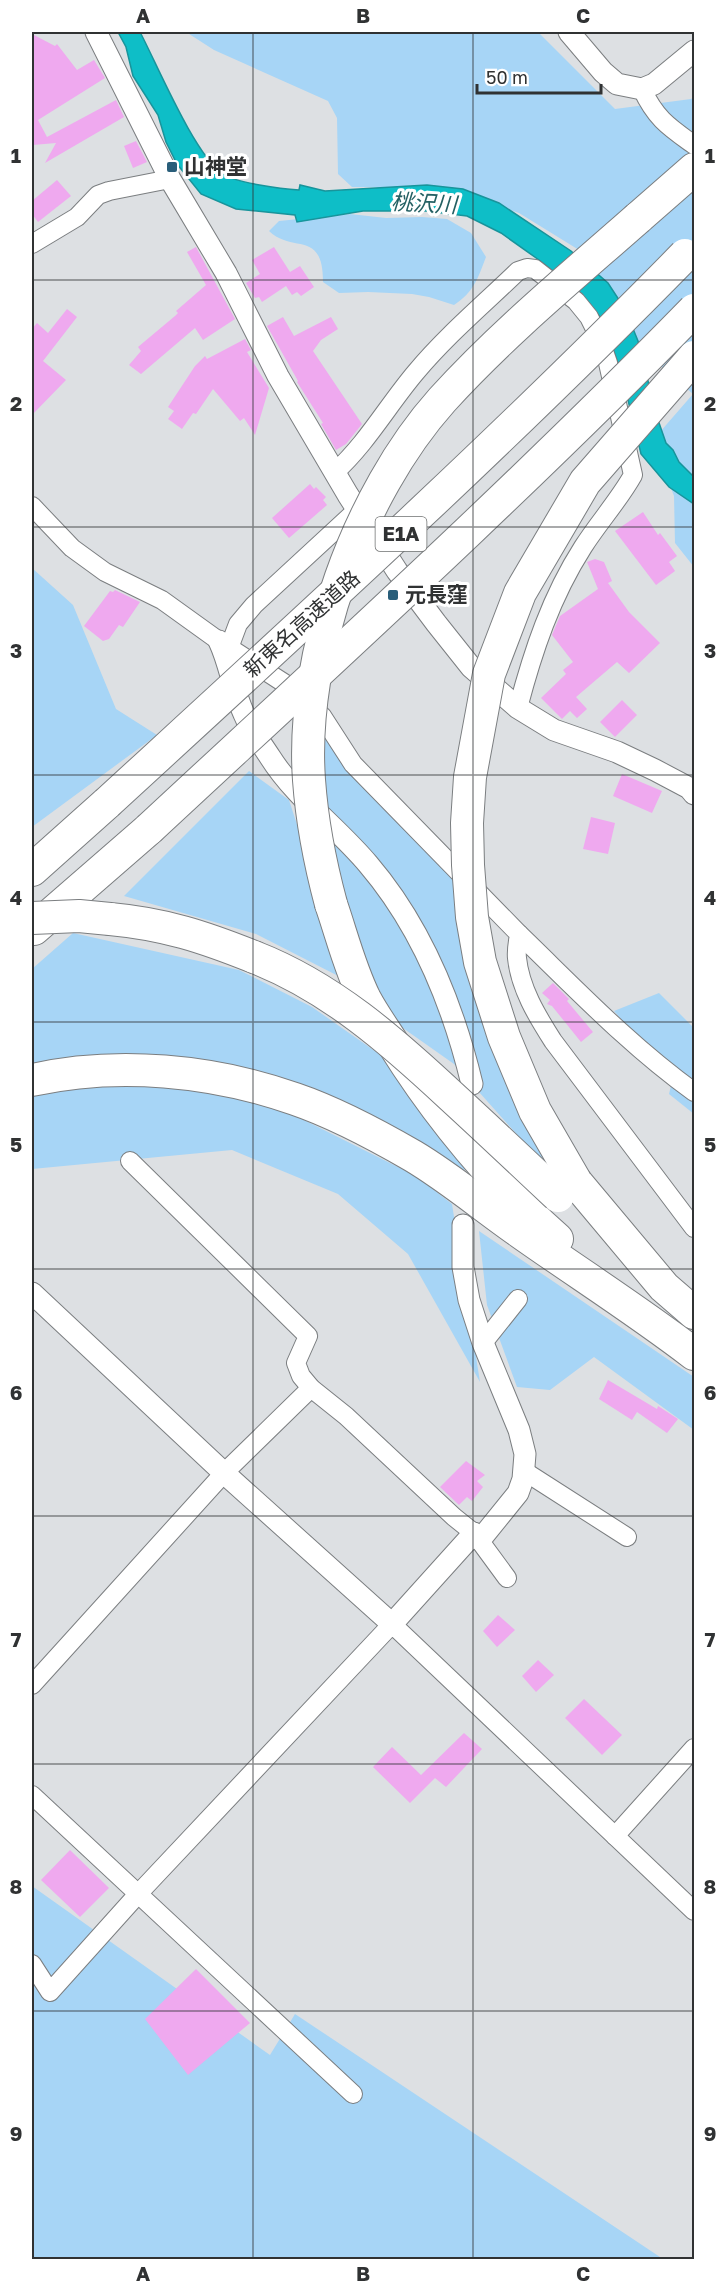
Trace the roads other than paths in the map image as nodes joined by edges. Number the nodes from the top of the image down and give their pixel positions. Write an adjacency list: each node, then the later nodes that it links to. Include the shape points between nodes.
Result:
1 (96, 32): 7 (street)
2 (568, 32): 4 (street, via 617,84)
3 (694, 51): 4 (street, via 654,84)
4 (642, 89): 5 (street, via 651,110)
5 (694, 146)
6 (694, 169): 32 (highway, bridge, via 493,348 441,401 397,459 371,505 346,563 312,683 309,779 318,855 365,1000 441,1115 538,1222)
7 (170, 179): 8 (street, via 98,195 72,221); 12 (street)
8 (32, 244)
9 (690, 250): 18 (highway, 新東名高速道路 / E1A, bridge, via 407,528)
10 (694, 310): 20 (highway, E1A, bridge, via 427,571 149,829)
11 (694, 357): 26 (highway, bridge, via 585,483 520,593 489,674 470,777 468,865 480,962 504,1037)
12 (335, 472): 14 (street); 16 (street, via 441,344 518,271 535,268 576,301 589,317 608,363 633,475 560,586 531,661)
13 (32, 506): 15 (street, via 72,548 105,572 162,600)
14 (357, 509): 15 (street, via 254,605); 16 (street, via 398,571 471,667)
15 (224, 644): 21 (street, via 284,682 322,716 353,764); 23 (street, via 244,714 271,759 368,864 396,900 416,935 452,1012)
16 (518, 708): 17 (street, via 554,730 655,770)
17 (694, 794)
18 (32, 870)
19 (32, 918): 26 (highway, bridge, via 79,916 176,928 302,979 392,1042)
20 (32, 931)
21 (519, 934): 24 (street, via 594,1009 661,1069); 28 (street, via 516,957 535,1013)
22 (32, 1080): 32 (highway, via 88,1070 196,1075 296,1099 352,1122 415,1157)
23 (472, 1084)
24 (694, 1092)
25 (130, 1161): 35 (street, via 308,1336 296,1363)
26 (567, 1189): 31 (highway)
27 (463, 1224): 33 (street, via 463,1267)
28 (694, 1228)
29 (32, 1293): 37 (street)
30 (518, 1299): 33 (street)
31 (694, 1313)
32 (648, 1318): 34 (highway)
33 (483, 1343): 36 (street, via 519,1430 525,1454)
34 (694, 1354)
35 (311, 1389): 37 (street); 38 (street)
36 (524, 1471): 38 (street, via 518,1492 504,1512 480,1540); 39 (street)
37 (224, 1473): 41 (street); 42 (street)
38 (474, 1533): 40 (street); 41 (street)
39 (627, 1537)
40 (507, 1578)
41 (392, 1624): 45 (street); 46 (street)
42 (32, 1685)
43 (694, 1748): 45 (street)
44 (32, 1795): 46 (street)
45 (615, 1836): 47 (street)
46 (138, 1894): 48 (street, via 50,1992); 49 (street)
47 (694, 1911)
48 (32, 1964)
49 (353, 2094)

